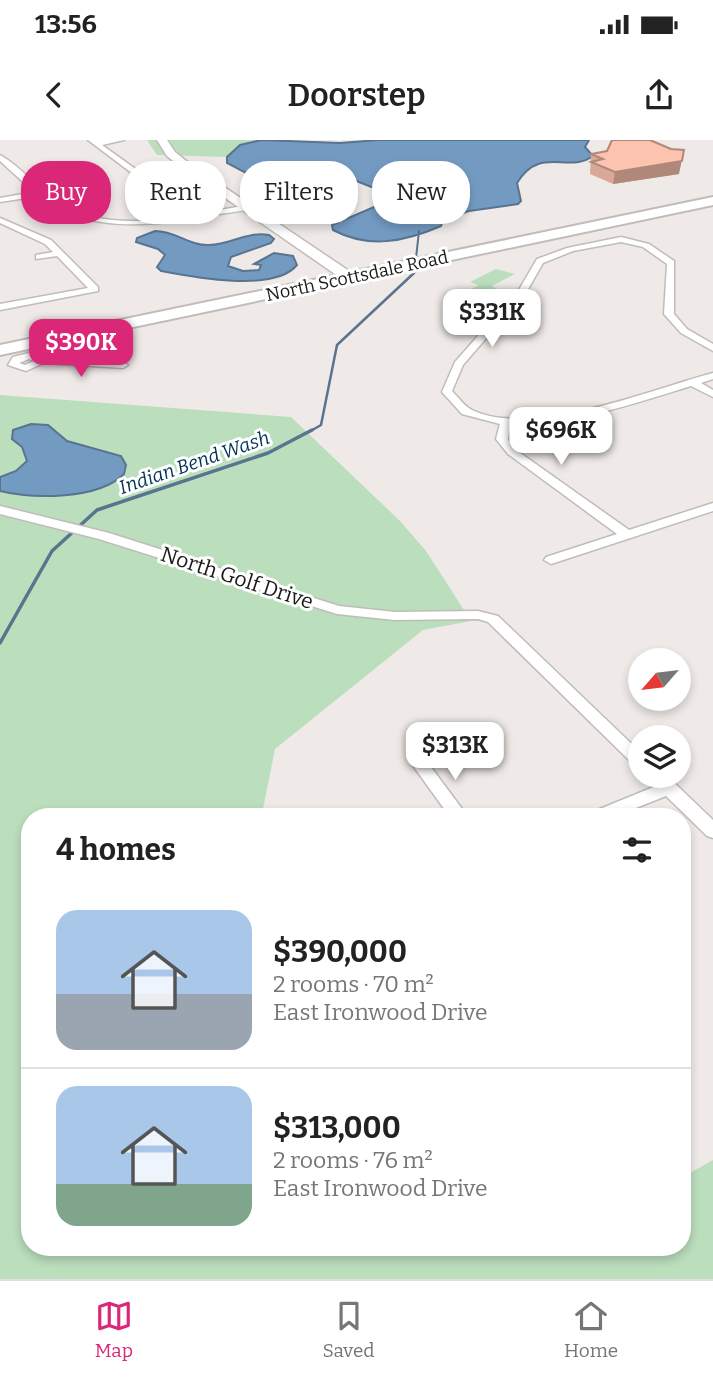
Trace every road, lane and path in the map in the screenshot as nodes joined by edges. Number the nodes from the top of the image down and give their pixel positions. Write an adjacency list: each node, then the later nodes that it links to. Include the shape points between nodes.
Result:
1 (121, 140): 4 (street)
2 (162, 140): 13 (main road, via 178,160)
3 (175, 140): 8 (main road, via 184,153)
4 (94, 142): 6 (street)
5 (0, 157): 7 (street)
6 (125, 164)
7 (21, 175)
8 (240, 193)
9 (713, 194): 21 (main road, North Scottsdale Road)
10 (21, 196): 11 (street)
11 (0, 200)
12 (713, 201): 21 (main road, North Scottsdale Road)
13 (240, 204)
14 (240, 208): 15 (street, via 173,219)
15 (111, 219)
16 (0, 220): 19 (street)
17 (274, 224): 24 (main road)
18 (285, 224): 24 (main road)
19 (11, 226): 20 (street); 22 (street, via 44,239)
20 (0, 228)
21 (479, 247): 24 (main road, North Scottsdale Road)
22 (61, 253): 23 (street); 25 (street, via 95,289)
23 (39, 257)
24 (357, 272): 27 (main road, North Scottsdale Road); 27 (main road, North Scottsdale Road, via 86,324)
25 (0, 307)
26 (713, 348): 32 (street, via 684,331 669,314 671,263 658,253 625,240 547,257 535,266 523,290 463,359 448,385 449,397 462,408)
27 (7, 349): 28 (street, via 15,366 31,367 41,360)
28 (123, 365)
29 (713, 376): 30 (street)
30 (691, 382): 31 (street); 32 (street, via 551,422)
31 (713, 394)
32 (506, 423): 35 (street, via 505,445)
33 (713, 507): 35 (street)
34 (0, 510): 37 (street, North Golf Drive, via 104,537 337,610 493,619)
35 (628, 536): 36 (street)
36 (551, 560)
37 (628, 749)
38 (422, 767): 41 (street)
39 (649, 788): 42 (street)
40 (669, 788): 43 (street)
41 (453, 808)
42 (612, 808)
43 (690, 808)
44 (691, 809): 45 (street)
45 (713, 831)

